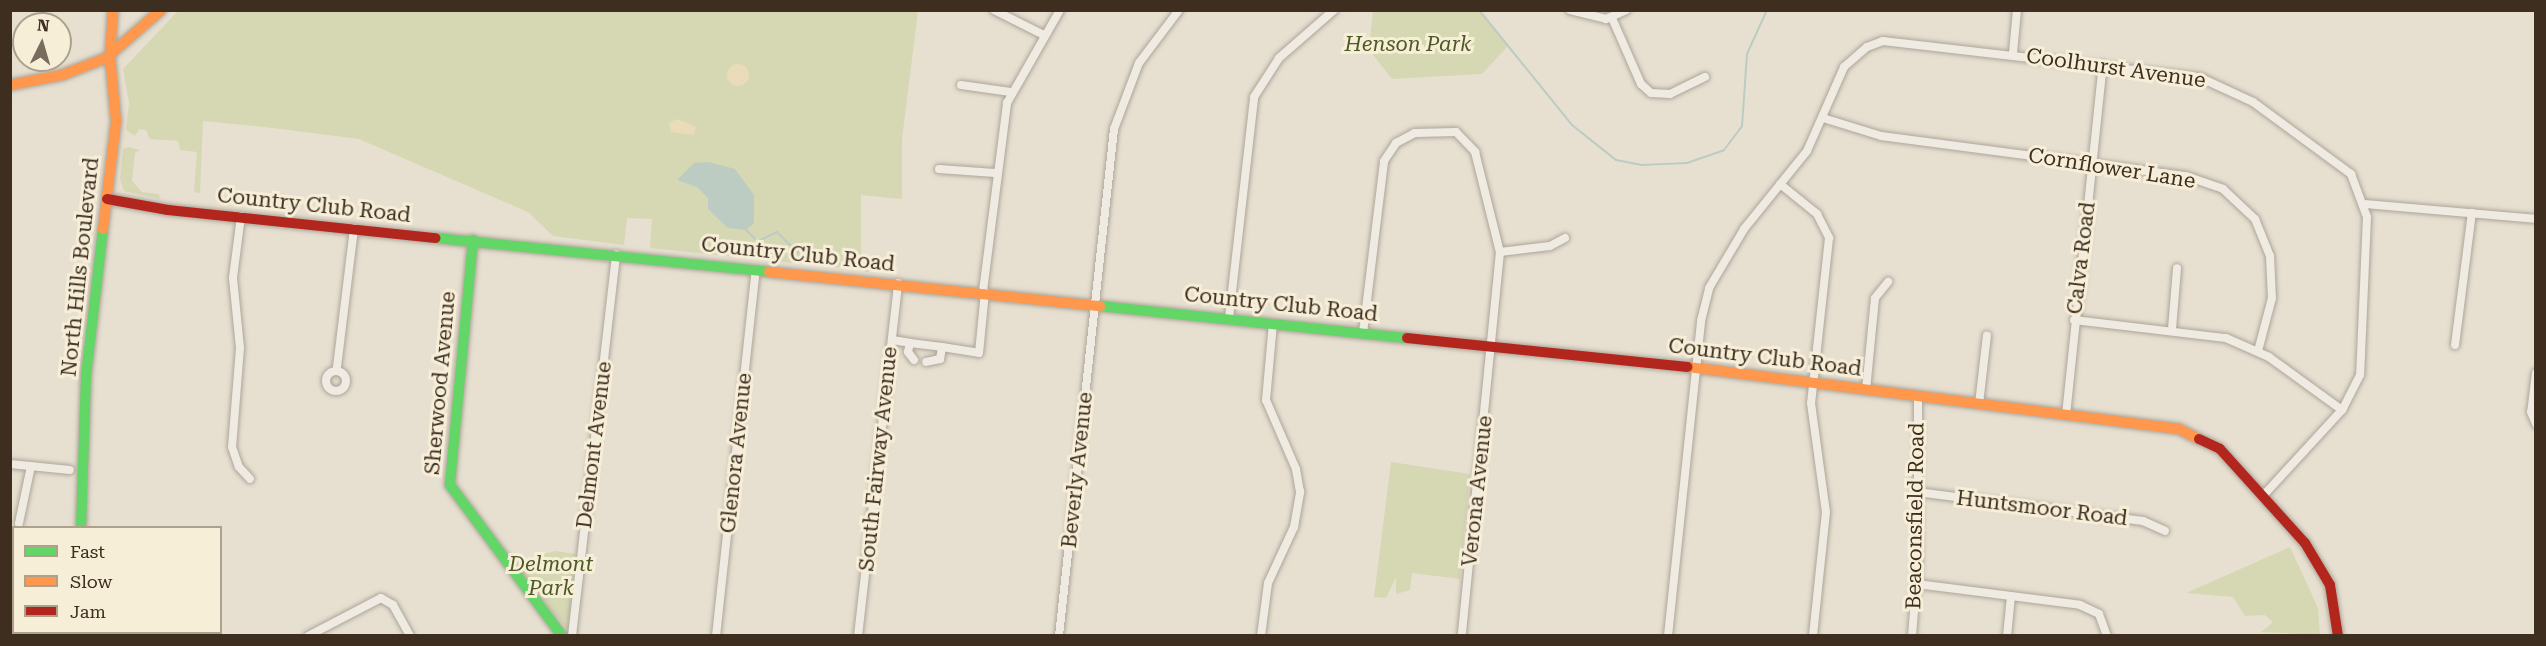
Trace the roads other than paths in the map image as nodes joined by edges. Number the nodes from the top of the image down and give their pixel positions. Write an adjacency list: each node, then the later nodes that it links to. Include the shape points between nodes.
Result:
1 (113, 10): 13 (street, North Hills Boulevard)
2 (161, 10): 13 (street)
3 (994, 10): 11 (street)
4 (1060, 10): 11 (street)
5 (1179, 10): 39 (street, Beverly Avenue, via 1139,63 1118,111)
6 (1334, 10): 40 (street, via 1278,58 1254,97)
7 (1570, 10): 10 (street, via 1588,18)
8 (1626, 10): 10 (street)
9 (2018, 10): 12 (street)
10 (1612, 18): 15 (street, via 1641,84 1651,93 1670,94)
11 (1044, 35): 18 (street)
12 (2013, 53): 14 (street, Coolhurst Avenue); 19 (street, Coolhurst Avenue, via 1902,40 1873,43 1844,67)
13 (110, 56): 16 (street, via 62,75); 24 (street, North Hills Boulevard, via 116,121)
14 (2103, 65): 20 (street, Calva Road); 25 (street, Coolhurst Avenue, via 2195,76 2231,89 2335,159 2351,174)
15 (1705, 77)
16 (10, 85)
17 (961, 86): 18 (street)
18 (1011, 92): 22 (street)
19 (1824, 118): 20 (street, Cornflower Lane, via 1881,136); 23 (street, Coolhurst Avenue, via 1807,151)
20 (2092, 163): 41 (street, Calva Road); 51 (street, Cornflower Lane, via 2199,179 2223,189 2249,212 2262,232 2272,268 2272,298)
21 (939, 169): 22 (street)
22 (996, 173): 38 (street)
23 (1780, 184): 55 (street, Coolhurst Avenue, via 1725,257 1709,288 1701,321); 57 (street, via 1817,214 1829,238)
24 (107, 200): 27 (street, Country Club Road); 71 (street, North Hills Boulevard, via 86,376 87,453)
25 (2366, 204): 26 (street); 61 (street, Coolhurst Avenue, via 2363,363)
26 (2472, 213): 28 (street); 48 (street)
27 (241, 216): 29 (street, Country Club Road); 67 (street, via 233,278 240,348 232,447 239,467)
28 (2535, 219)
29 (354, 228): 31 (street, Country Club Road); 54 (street)
30 (1565, 238): 32 (street, via 1550,246)
31 (473, 240): 33 (street, Country Club Road); 77 (street, Sherwood Avenue, via 450,485)
32 (1500, 252): 44 (street, Verona Avenue, via 1472,145 1448,130 1404,138 1396,143 1378,177); 49 (street, Verona Avenue)
33 (616, 255): 35 (street, Country Club Road); 78 (street, Delmont Avenue)
34 (2177, 268): 43 (street)
35 (756, 270): 37 (street, Country Club Road); 79 (street, Glenora Avenue)
36 (1888, 282): 58 (street, via 1875,298)
37 (898, 284): 38 (street, Country Club Road); 46 (street, South Fairway Avenue)
38 (984, 291): 39 (street, Country Club Road); 50 (street, via 979,352)
39 (1095, 304): 40 (street, Country Club Road); 81 (street, Beverly Avenue)
40 (1229, 318): 42 (street, Country Club Road)
41 (2074, 320): 43 (street); 62 (street, Calva Road)
42 (1273, 323): 44 (street, Country Club Road); 82 (street, via 1266,400 1296,469 1300,504 1268,584)
43 (2172, 329): 51 (street, via 2226,338)
44 (1363, 333): 49 (street, Country Club Road)
45 (1987, 335): 60 (street)
46 (892, 340): 47 (street); 80 (street, South Fairway Avenue)
47 (910, 343): 50 (street); 52 (street, via 908,352)
48 (2455, 345)
49 (1493, 346): 55 (street, Country Club Road); 83 (street, Verona Avenue)
50 (942, 347): 53 (street, via 940,358)
51 (2258, 351): 61 (street)
52 (914, 360)
53 (926, 362)
54 (337, 367)
55 (1698, 368): 57 (street, Country Club Road); 84 (street, Coolhurst Avenue)
56 (2535, 372): 63 (street, via 2531,412)
57 (1813, 382): 58 (street, Country Club Road); 85 (street, via 1812,432 1826,512)
58 (1866, 390): 59 (street, Country Club Road)
59 (1918, 396): 60 (street, Country Club Road); 68 (street, Beaconsfield Road)
60 (1979, 404): 62 (street, Country Club Road)
61 (2342, 410): 69 (street, Coolhurst Avenue)
62 (2066, 415): 69 (street, Country Club Road, via 2199,436 2220,449)
63 (2535, 424)
64 (10, 464): 65 (street)
65 (31, 466): 66 (street); 70 (street)
66 (70, 470)
67 (250, 480)
68 (1917, 492): 72 (street, Huntsmoor Road, via 2143,521); 73 (street, Beaconsfield Road)
69 (2264, 496): 89 (street, Country Club Road, via 2324,570 2335,603)
70 (19, 523)
71 (81, 526)
72 (2164, 531)
73 (1917, 584): 74 (street); 86 (street, Beaconsfield Road)
74 (2011, 596): 87 (street); 88 (street, via 2088,607 2102,618)
75 (308, 636): 76 (street, via 381,598 393,604)
76 (410, 636)
77 (562, 636)
78 (572, 636)
79 (716, 636)
80 (858, 636)
81 (1059, 636)
82 (1261, 636)
83 (1462, 636)
84 (1668, 636)
85 (1813, 636)
86 (1912, 636)
87 (2007, 636)
88 (2107, 636)
89 (2338, 636)

